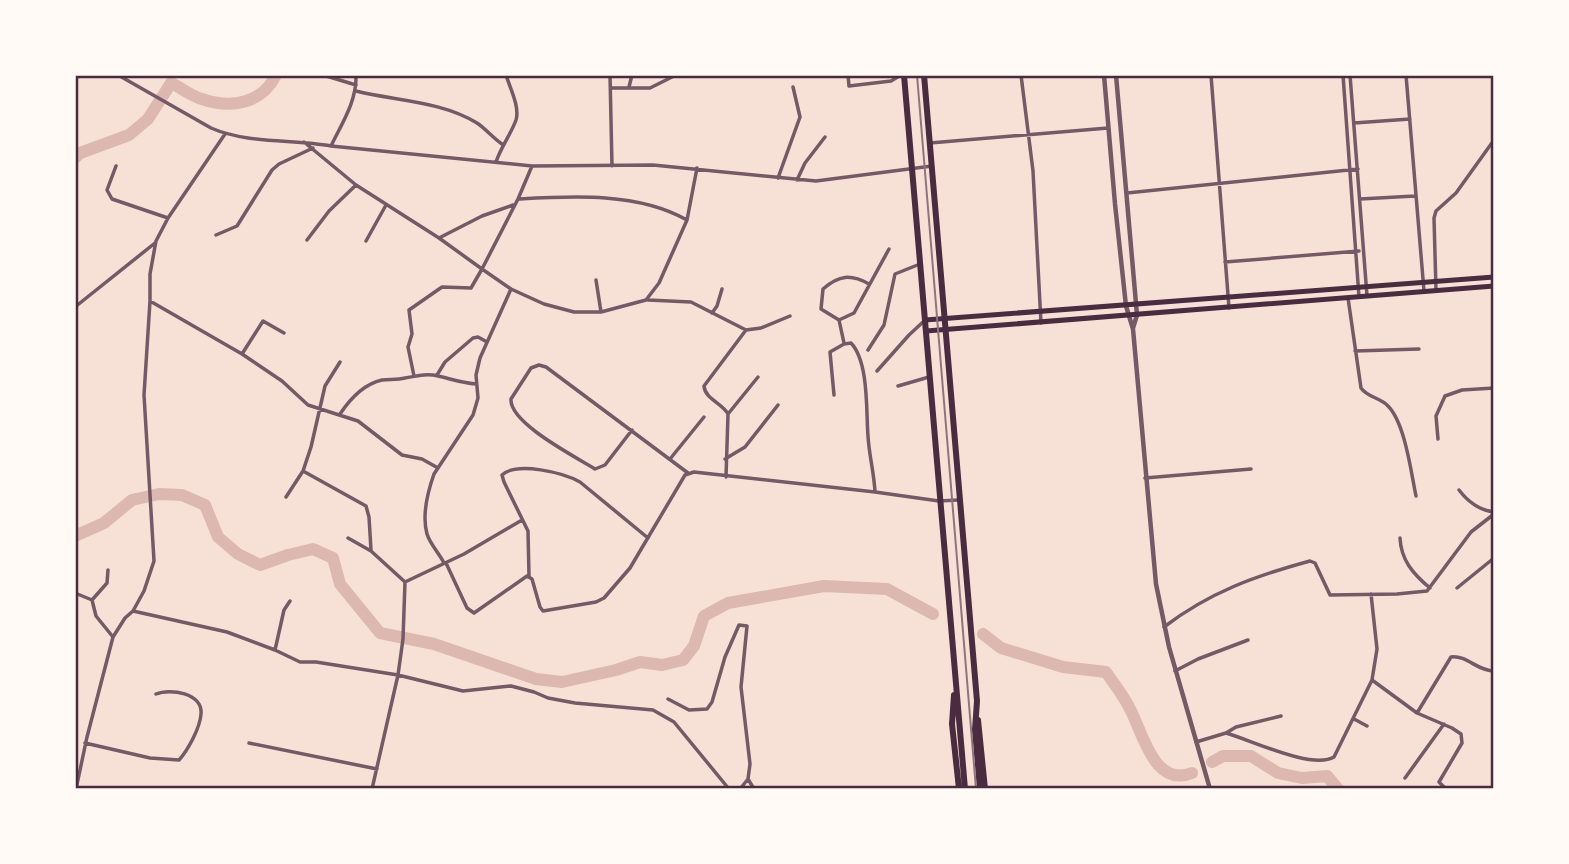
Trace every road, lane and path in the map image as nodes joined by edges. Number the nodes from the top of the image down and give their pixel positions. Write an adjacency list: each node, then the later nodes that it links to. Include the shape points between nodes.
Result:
1 (118, 75): 27 (street)
2 (323, 75): 19 (street)
3 (356, 75): 19 (street)
4 (506, 75): 33 (street, via 517,111)
5 (610, 75): 22 (street)
6 (632, 75): 20 (street)
7 (676, 75): 20 (street, via 657,86)
8 (848, 75): 9 (street, via 849,86 891,81)
9 (902, 75): 44 (main road)
10 (924, 75): 32 (main road)
11 (1021, 75): 28 (street)
12 (1104, 75): 26 (street)
13 (1116, 75): 36 (street)
14 (1212, 75): 49 (street)
15 (1343, 75): 46 (street)
16 (1363, 75): 18 (street)
17 (1406, 75): 24 (street)
18 (1350, 76): 25 (street)
19 (356, 85): 23 (street)
20 (629, 87): 22 (street)
21 (793, 87): 47 (street, via 800,117)
22 (611, 88): 41 (street)
23 (356, 91): 33 (street, via 442,108 479,124); 34 (street)
24 (1410, 119): 25 (street); 52 (street)
25 (1353, 123): 45 (street)
26 (1108, 128): 28 (street); 37 (street)
27 (225, 134): 31 (street); 57 (street)
28 (1029, 134): 32 (street); 93 (street)
29 (825, 137): 48 (street)
30 (1494, 140): 72 (street, via 1436,211)
31 (303, 141): 34 (street); 35 (street)
32 (930, 143): 42 (main road)
33 (502, 144): 38 (street)
34 (331, 146): 38 (street)
35 (313, 148): 50 (street); 59 (street, via 272,170 237,226)
36 (1122, 151): 37 (street); 51 (street)
37 (1110, 153): 89 (street)
38 (496, 162): 40 (street)
39 (116, 166): 57 (street, via 107,190 112,199)
40 (532, 166): 41 (street); 53 (street)
41 (612, 166): 43 (street)
42 (932, 166): 44 (street); 98 (main road)
43 (697, 168): 47 (street); 58 (street)
44 (911, 168): 48 (street, via 823,181); 68 (main road)
45 (1358, 169): 46 (street); 54 (street)
46 (1350, 170): 49 (street); 65 (street)
47 (778, 178): 48 (street)
48 (797, 180)
49 (1219, 184): 51 (street); 67 (street)
50 (356, 185): 55 (street); 61 (street)
51 (1125, 193): 88 (street)
52 (1415, 196): 54 (street); 73 (street)
53 (518, 199): 56 (street); 58 (street, via 624,201 672,211)
54 (1360, 200): 66 (street)
55 (386, 205): 60 (street); 62 (street)
56 (514, 205): 60 (street); 69 (street)
57 (168, 218): 63 (street)
58 (687, 220): 86 (street, via 660,283)
59 (216, 235)
60 (439, 239): 69 (street)
61 (307, 240)
62 (366, 241)
63 (156, 242): 87 (street); 90 (street)
64 (889, 249): 74 (street)
65 (1357, 251): 66 (street); 67 (street); 77 (street)
66 (1363, 251): 76 (street)
67 (1225, 262): 84 (street)
68 (920, 264): 100 (main road); 110 (street, via 895,274 884,325)
69 (482, 269): 78 (street); 116 (street, via 471,288 442,287 409,310 412,334 408,347)
70 (1494, 277): 72 (main road)
71 (596, 280): 92 (street)
72 (1436, 281): 73 (main road); 80 (street)
73 (1423, 282): 76 (main road); 81 (street)
74 (869, 284): 99 (street, via 854,313); 99 (street, via 845,276 823,289 821,309)
75 (1494, 286): 80 (main road)
76 (1366, 287): 77 (main road); 82 (street)
77 (1359, 288): 83 (street); 84 (main road)
78 (511, 289): 92 (street, via 574,312); 107 (street)
79 (722, 289): 94 (street)
80 (1436, 290): 81 (main road)
81 (1424, 292): 82 (main road)
82 (1367, 296): 83 (main road)
83 (1359, 297): 85 (main road)
84 (1228, 298): 88 (main road); 91 (street)
85 (1348, 298): 91 (main road); 111 (street)
86 (646, 300): 92 (street); 94 (street, via 685,300)
87 (150, 301): 112 (street); 161 (street, via 144,387 154,561)
88 (1136, 305): 89 (main road); 97 (street)
89 (1126, 306): 93 (main road); 96 (street)
90 (75, 307)
91 (1229, 308): 97 (main road)
92 (601, 312)
93 (1041, 312): 98 (main road); 101 (street)
94 (712, 313): 103 (street)
95 (790, 316): 103 (street)
96 (1128, 316): 97 (main road); 101 (main road); 102 (street)
97 (1137, 316): 102 (street)
98 (945, 319): 100 (main road); 104 (main road)
99 (839, 320): 108 (street)
100 (922, 323): 105 (main road); 114 (street)
101 (1041, 323): 104 (main road)
102 (1133, 329): 137 (street)
103 (746, 330): 126 (street, via 704,386 706,394)
104 (946, 330): 105 (main road); 142 (main road)
105 (926, 331): 118 (main road)
106 (284, 333): 112 (street, via 263,321)
107 (487, 342): 115 (street, via 474,338); 119 (street)
108 (844, 344): 122 (street, via 830,352); 139 (street, via 853,345 862,369)
109 (1419, 349): 111 (street)
110 (868, 350)
111 (1355, 351): 140 (street, via 1361,388 1387,404 1400,429)
112 (242, 354): 124 (street, via 307,405)
113 (340, 362): 124 (street, via 324,386)
114 (877, 371)
115 (437, 375): 116 (street); 119 (street)
116 (414, 376): 125 (street, via 373,383)
117 (758, 377): 126 (street)
118 (929, 377): 120 (street); 143 (main road)
119 (477, 384): 132 (street, via 473,415)
120 (898, 386)
121 (1494, 388): 129 (street, via 1444,396 1436,416)
122 (834, 395)
123 (778, 405): 130 (street, via 745,447)
124 (318, 408): 125 (street); 134 (street)
125 (340, 414): 132 (street, via 362,423 402,455)
126 (728, 415): 130 (street)
127 (704, 417): 131 (street)
128 (632, 430): 128 (street, via 539,365 531,368 510,399 514,411 535,432 595,469 606,465); 131 (street)
129 (1438, 439)
130 (725, 459): 136 (street)
131 (670, 460): 135 (street)
132 (438, 468): 151 (street, via 431,482 425,524)
133 (1251, 469): 137 (street)
134 (303, 471): 141 (street); 149 (street, via 366,506)
135 (688, 473): 136 (street); 147 (street)
136 (726, 477): 139 (street)
137 (1145, 478): 162 (street)
138 (1460, 490): 144 (street, via 1469,502)
139 (875, 492): 143 (street)
140 (1416, 496)
141 (286, 497)
142 (958, 500): 143 (street); 192 (main road)
143 (939, 501): 170 (main road)
144 (1494, 513): 156 (street, via 1471,532)
145 (522, 520): 147 (street, via 503,482 504,472 556,472 580,482); 151 (street); 153 (street, via 530,540)
146 (348, 538): 149 (street)
147 (648, 538): 153 (street, via 630,568 601,601 543,611)
148 (1400, 538): 156 (street, via 1405,560)
149 (371, 551): 154 (street)
150 (1494, 558): 155 (street)
151 (445, 563): 153 (street, via 467,608 474,613); 154 (street)
152 (108, 570): 159 (street, via 107,583)
153 (529, 576)
154 (405, 582): 168 (street)
155 (1457, 588)
156 (1430, 589): 158 (street)
157 (75, 593): 159 (street)
158 (1371, 594): 162 (street, via 1330,595 1310,561 1220,591); 169 (street, via 1377,649)
159 (92, 600): 163 (street, via 96,617)
160 (290, 601): 165 (street)
161 (134, 611): 163 (street); 165 (street, via 227,632)
162 (1164, 627): 166 (street)
163 (113, 636): 179 (street)
164 (1248, 640): 166 (street)
165 (275, 650): 168 (street, via 300,662)
166 (1175, 671): 181 (street)
167 (1494, 671): 173 (street, via 1451,657)
168 (398, 675): 182 (street); 187 (street, via 463,691 511,687 575,703 653,710 674,722)
169 (1372, 680): 173 (street); 175 (street)
170 (956, 687): 190 (main road, via 952,724); 191 (main road)
171 (156, 694): 179 (street, via 184,693 200,709 195,732 179,760)
172 (668, 699): 184 (street, via 689,710 707,709 739,625 747,626 741,687)
173 (1417, 713): 176 (street)
174 (1280, 716): 178 (street)
175 (1354, 719): 177 (street); 178 (street, via 1334,757 1325,761 1290,755)
176 (1444, 724): 183 (street); 194 (street, via 1463,739 1440,778)
177 (1367, 726)
178 (1226, 733): 181 (street)
179 (85, 743): 185 (street)
180 (249, 743): 182 (street)
181 (1196, 743): 193 (street)
182 (377, 769): 186 (street)
183 (1405, 778)
184 (748, 779): 188 (street); 189 (street)
185 (76, 789)
186 (372, 789)
187 (729, 789)
188 (740, 789)
189 (754, 789)
190 (959, 789)
191 (965, 789)
192 (983, 789)
193 (1210, 789)
194 (1446, 789)

